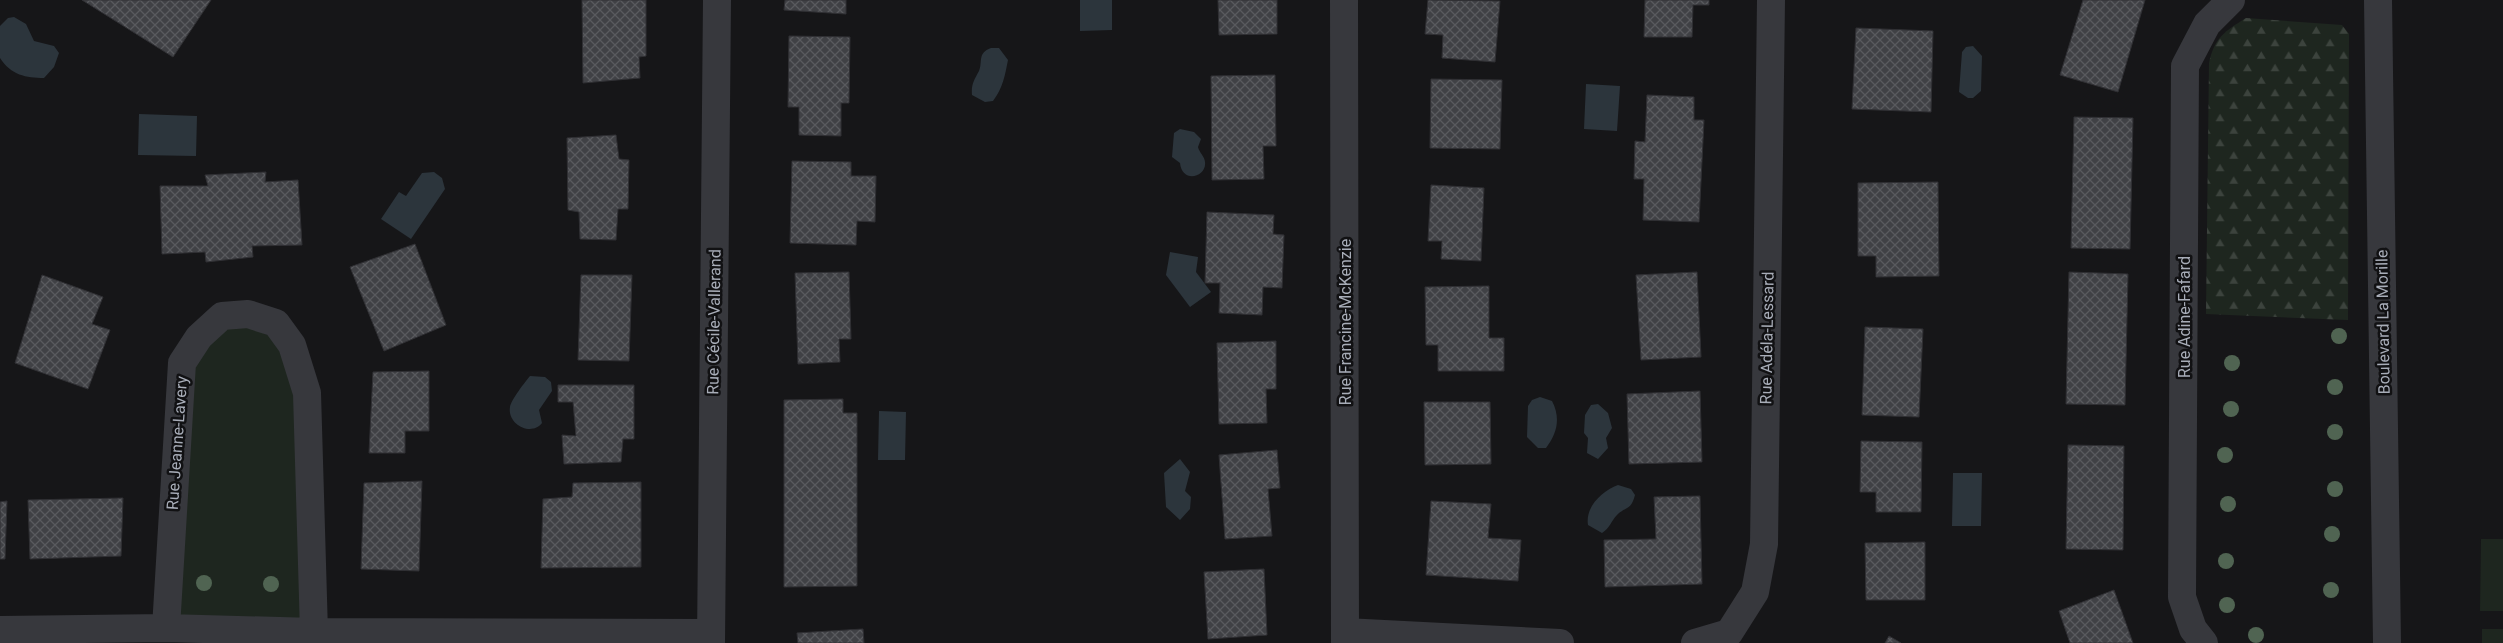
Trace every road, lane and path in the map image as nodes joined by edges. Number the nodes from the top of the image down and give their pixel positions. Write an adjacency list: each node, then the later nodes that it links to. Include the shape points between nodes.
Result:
1 (717, 0): 9 (street, Rue Cécile-Vallerand)
2 (1344, 0): 10 (street, Rue Francine-McKenzie)
3 (1771, 0): 12 (street, Rue Adéla-Lessard, via 1764,544 1755,592 1729,633)
4 (2231, 0): 13 (street, Rue Adine-Fafard, via 2207,24 2185,66 2182,597 2193,629)
5 (2378, 0): 14 (street, Boulevard La Morille)
6 (166, 628): 7 (street); 8 (street); 8 (street, Rue Jeanne-Lavery, via 182,363 199,337 222,316 248,314 276,323 292,345 307,393)
7 (0, 630)
8 (314, 632): 9 (street)
9 (711, 638)
10 (1345, 638): 11 (street)
11 (1560, 643)
12 (1695, 643)
13 (2204, 643)
14 (2387, 643)

